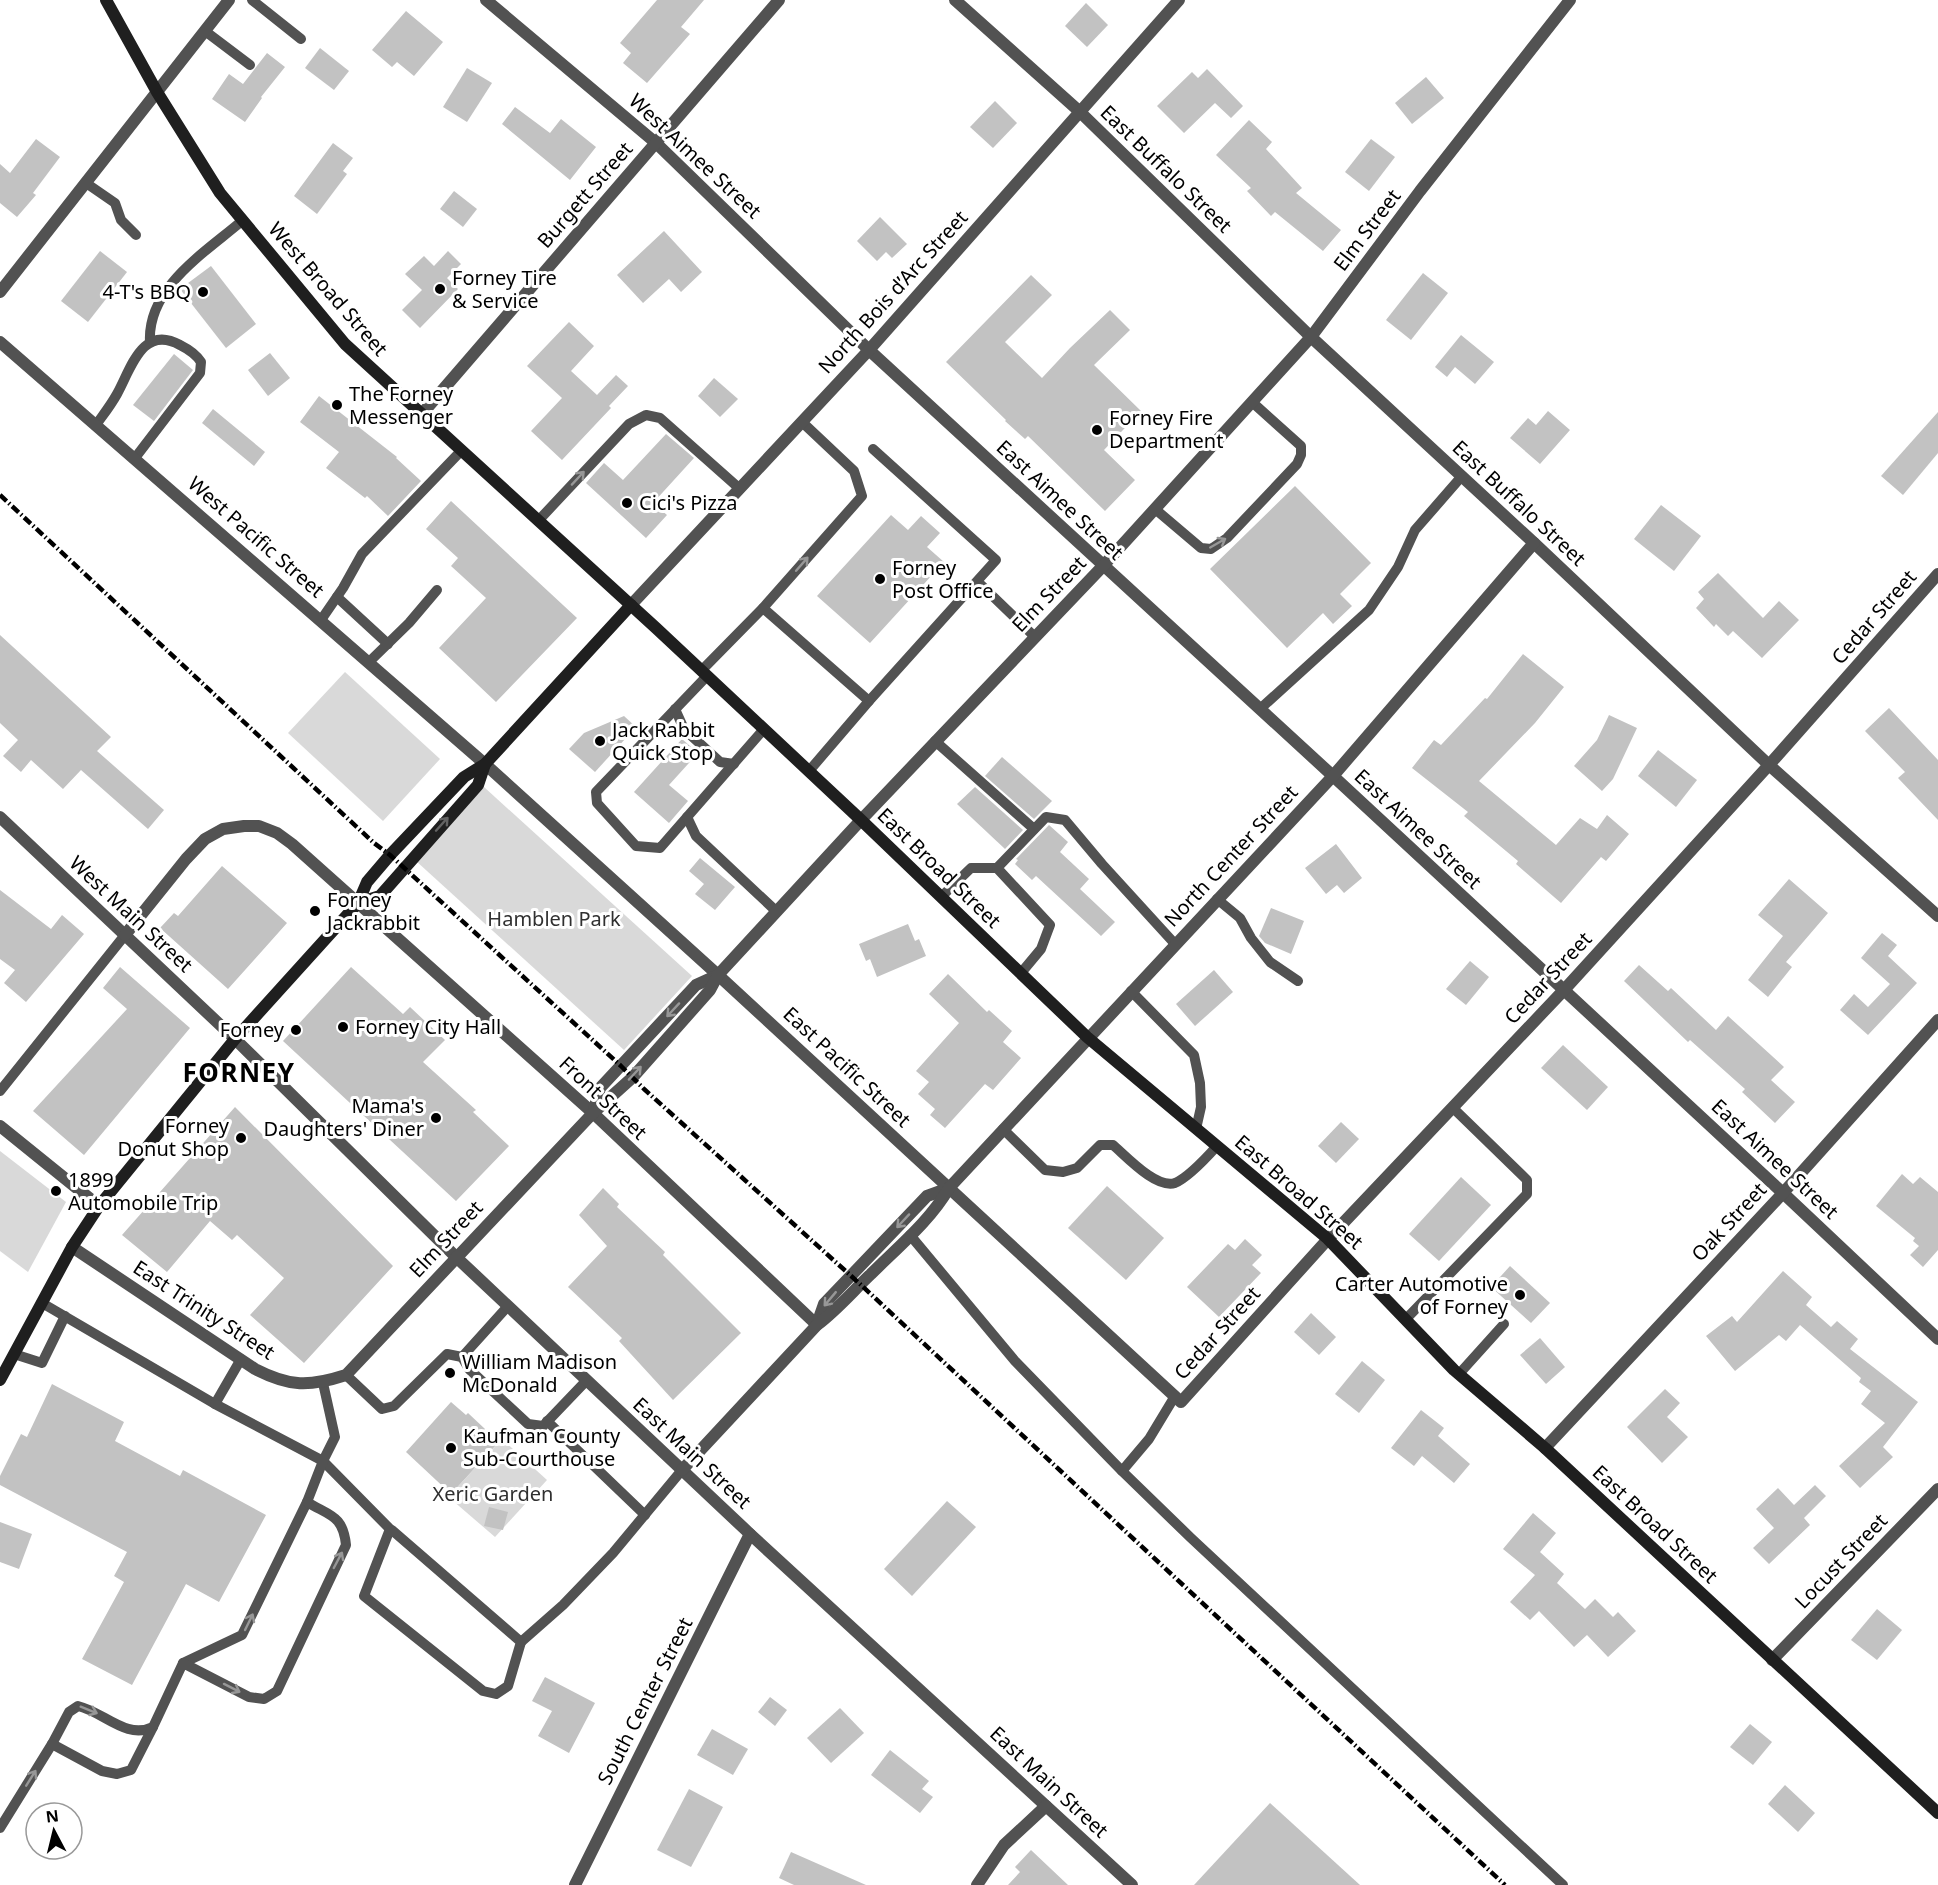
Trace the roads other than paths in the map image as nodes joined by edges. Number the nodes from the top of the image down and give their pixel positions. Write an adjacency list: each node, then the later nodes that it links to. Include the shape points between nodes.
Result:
1 (229, 0): 9 (street)
2 (252, 0): 10 (lane)
3 (486, 0): 14 (street, West Aimee Street)
4 (780, 0): 14 (street, Burgett Street)
5 (954, 0): 13 (street, East Buffalo Street)
6 (1179, 0): 13 (street, North Bois d’Arc Street)
7 (1570, 0): 19 (street, Elm Street)
8 (108, 1): 12 (main road, West Broad Street)
9 (205, 31): 11 (lane); 12 (street)
10 (301, 39)
11 (250, 65)
12 (157, 92): 15 (street); 16 (main road, West Broad Street, via 220,193)
13 (1079, 111): 19 (street, East Buffalo Street); 22 (street, North Bois d’Arc Street)
14 (656, 143): 22 (street, West Aimee Street); 24 (street, Burgett Street)
15 (86, 183): 17 (lane, via 115,203 121,220); 18 (street)
16 (243, 220): 21 (lane, via 164,292 150,321); 24 (main road, West Broad Street, via 345,344)
17 (136, 235)
18 (0, 292)
19 (1311, 337): 23 (street, Elm Street); 30 (street, East Buffalo Street)
20 (0, 342): 26 (street, West Pacific Street)
21 (150, 342): 26 (lane, via 138,353 116,397); 29 (lane, via 166,339 189,350 201,362 200,373)
22 (869, 350): 25 (street, North Bois d’Arc Street); 35 (street, East Aimee Street)
23 (1252, 402): 32 (street, Elm Street); 32 (lane, one-way to 23, via 1201,548 1211,549 1227,538 1297,464 1301,446)
24 (421, 415): 28 (main road, West Broad Street)
25 (802, 422): 31 (street, North Bois d’Arc Street); 41 (lane, one-way to 25, via 862,496 854,471)
26 (96, 425): 29 (street, West Pacific Street)
27 (873, 449): 37 (lane, via 996,560)
28 (461, 451): 33 (main road, West Broad Street); 39 (lane, via 362,554)
29 (135, 458): 42 (street, West Pacific Street)
30 (1462, 476): 34 (street, East Buffalo Street); 49 (lane, via 1414,530 1398,567 1369,610)
31 (740, 489): 33 (lane, one-way to 31, via 628,424 646,415 660,418); 40 (street, North Bois d’Arc Street)
32 (1155, 509): 35 (street, Elm Street)
33 (538, 521): 40 (main road, West Broad Street)
34 (1534, 543): 54 (street, East Buffalo Street); 56 (street, North Center Street)
35 (1103, 566): 43 (street, Elm Street); 49 (street, East Aimee Street)
36 (1938, 574): 54 (street, Cedar Street)
37 (978, 582): 43 (lane); 47 (lane)
38 (437, 590): 44 (lane)
39 (337, 597): 42 (lane); 44 (lane)
40 (631, 605): 46 (main road, East Broad Street); 52 (main road)
41 (763, 608): 46 (lane); 47 (lane)
42 (321, 620): 45 (street, West Pacific Street)
43 (1035, 637): 51 (street, Elm Street)
44 (388, 644): 45 (lane)
45 (369, 662): 52 (street, West Pacific Street)
46 (704, 673): 48 (lane); 50 (main road, East Broad Street)
47 (869, 701): 55 (lane)
48 (675, 709): 53 (lane, via 684,729 720,762); 58 (lane, via 596,792 597,803 636,846 660,848)
49 (1260, 709): 56 (street, East Aimee Street)
50 (764, 729): 53 (lane); 55 (main road, East Broad Street)
51 (936, 741): 59 (street, Elm Street); 60 (lane)
52 (485, 764): 64 (main road, via 464,777 390,855 367,882); 64 (main road, one-way to 52, via 380,896 478,785); 70 (street, East Pacific Street)
53 (734, 764): 58 (lane)
54 (1769, 765): 66 (street, East Buffalo Street); 72 (street, Cedar Street)
55 (808, 771): 59 (main road, East Broad Street)
56 (1333, 776): 63 (street, North Center Street); 72 (street, East Aimee Street)
57 (0, 817): 67 (street, West Main Street)
58 (687, 817): 65 (lane, via 696,836)
59 (861, 820): 62 (main road, East Broad Street); 65 (street, Elm Street)
60 (1034, 829): 61 (lane); 68 (lane, via 1046,817 1065,820)
61 (997, 868): 62 (lane, via 971,868); 69 (lane, via 1050,925 1041,949)
62 (941, 897): 69 (main road, East Broad Street)
63 (1217, 899): 68 (street, North Center Street); 71 (lane, via 1240,918 1270,962)
64 (358, 903): 67 (street, Front Street, via 277,833 259,826 243,826 223,829 205,839); 75 (main road); 79 (street, Front Street)
65 (776, 911): 70 (street, Elm Street)
66 (1938, 916)
67 (125, 935): 75 (street, West Main Street); 77 (lane)
68 (1175, 944): 73 (street, North Center Street)
69 (1021, 974): 76 (main road, East Broad Street)
70 (718, 975): 79 (street, Elm Street, via 710,990 633,1077); 84 (street, East Pacific Street)
71 (1299, 981)
72 (1564, 990): 78 (street, Cedar Street); 85 (street, East Aimee Street)
73 (1131, 991): 76 (street, North Center Street); 81 (lane, via 1194,1055 1201,1107)
74 (1938, 1020): 85 (street, Oak Street)
75 (235, 1038): 86 (main road); 90 (street, East Main Street)
76 (1088, 1038): 81 (main road, East Broad Street); 82 (street, North Center Street)
77 (0, 1091)
78 (1453, 1108): 88 (street, Cedar Street); 95 (lane, via 1527,1180 1527,1194)
79 (593, 1113): 90 (street, Elm Street); 97 (street, Front Street)
80 (0, 1126): 86 (street)
81 (1196, 1128): 83 (main road, East Broad Street)
82 (1003, 1129): 83 (lane, via 1045,1170 1063,1172 1077,1168 1100,1145 1113,1145 1153,1179 1164,1183 1175,1183 1200,1165); 84 (street, North Center Street)
83 (1217, 1146): 88 (main road, East Broad Street)
84 (949, 1188): 87 (street, North Center Street, via 940,1204); 91 (street, North Center Street, one-way to 91, via 927,1196); 107 (street, East Pacific Street)
85 (1783, 1193): 98 (street, East Aimee Street); 110 (street, Oak Street)
86 (99, 1206): 89 (main road)
87 (910, 1235): 91 (street, North Center Street); 113 (lane, via 1015,1361)
88 (1328, 1239): 95 (main road, East Broad Street); 107 (street, Cedar Street)
89 (72, 1247): 92 (main road); 101 (street, East Trinity Street)
90 (456, 1257): 93 (street, East Main Street); 103 (street, Elm Street)
91 (855, 1281): 97 (street, via 832,1313)
92 (42, 1303): 94 (lane); 99 (main road)
93 (508, 1306): 100 (lane); 105 (street, East Main Street)
94 (65, 1316): 99 (lane, via 42,1363); 108 (lane)
95 (1406, 1319): 102 (main road, East Broad Street)
96 (1504, 1324): 102 (lane)
97 (817, 1326): 112 (street)
98 (1938, 1339)
99 (14, 1354): 104 (main road)
100 (462, 1357): 103 (lane, via 447,1354 394,1406 382,1409); 109 (lane, via 528,1424 543,1425)
101 (241, 1359): 106 (street, East Trinity Street, via 285,1382); 108 (lane)
102 (1459, 1374): 110 (main road, East Broad Street)
103 (346, 1375): 106 (street, Elm Street)
104 (0, 1380)
105 (587, 1380): 109 (lane); 112 (street, East Main Street)
106 (323, 1383): 111 (lane, via 335,1437)
107 (1178, 1399): 113 (lane)
108 (215, 1404): 111 (lane)
109 (547, 1421): 116 (lane)
110 (1545, 1448): 120 (main road, East Broad Street)
111 (323, 1461): 115 (lane); 117 (lane)
112 (682, 1470): 116 (lane); 118 (street, East Main Street)
113 (1122, 1471): 130 (lane)
114 (1938, 1489): 120 (street, Locust Street)
115 (307, 1502): 121 (lane, one-way to 115, via 242,1635); 121 (lane, one-way to 115, via 249,1697 264,1699 277,1691 346,1545 340,1521)
116 (645, 1515): 119 (lane, via 563,1605)
117 (390, 1529): 119 (lane); 119 (lane, via 364,1596 483,1691 496,1694 508,1686)
118 (750, 1534): 124 (street, East Main Street); 127 (street, South Center Street)
119 (521, 1642)
120 (1772, 1660): 125 (main road, East Broad Street)
121 (183, 1664): 122 (lane)
122 (153, 1727): 123 (lane, one-way to 122, via 69,1712 78,1706 132,1731 143,1732); 123 (lane, via 131,1770 117,1774 102,1771)
123 (52, 1744): 126 (lane, one-way to 123)
124 (1046, 1806): 128 (street, via 1004,1845); 129 (street, East Main Street)
125 (1938, 1813)
126 (0, 1828)
127 (575, 1885)
128 (977, 1885)
129 (1132, 1885)
130 (1563, 1885)

